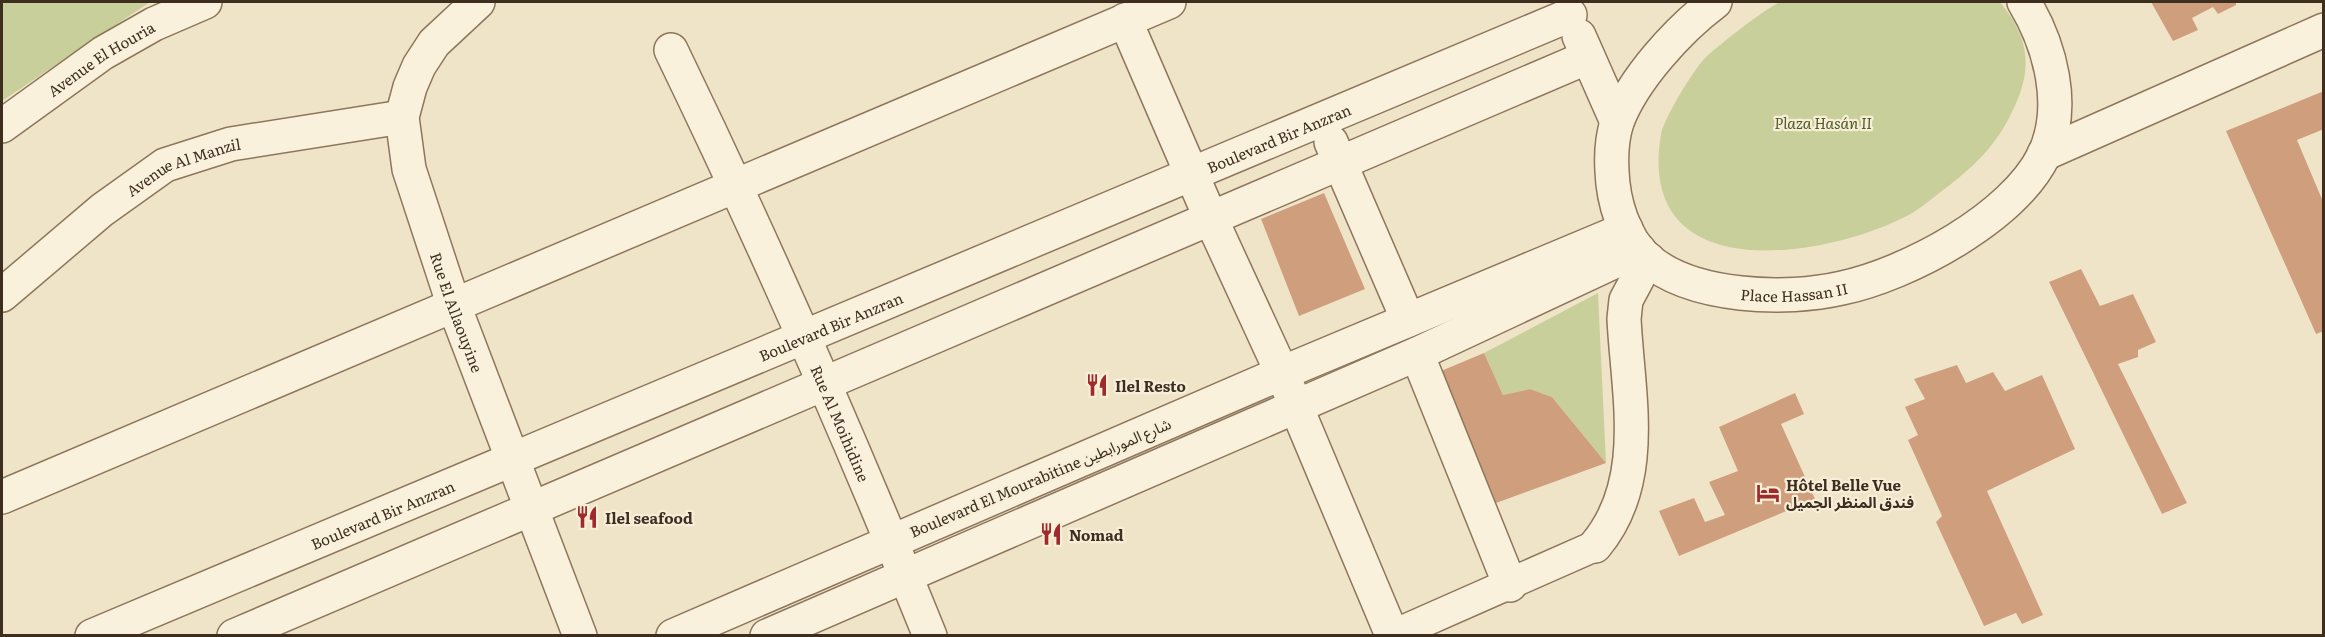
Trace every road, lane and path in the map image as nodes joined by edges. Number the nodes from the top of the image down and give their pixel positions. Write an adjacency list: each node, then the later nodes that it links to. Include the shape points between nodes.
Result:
1 (206, 2): 14 (street, Avenue El Houria, via 154,24 103,53)
2 (478, 2): 11 (street, Rue El Allaouyine, via 454,21 429,50 410,87)
3 (1169, 2): 7 (street)
4 (1715, 2): 13 (street, via 1679,33 1653,64)
5 (2024, 2): 15 (street, Place Hassan II, via 2039,26 2052,68 2052,124)
6 (1567, 8): 10 (street); 12 (street, Boulevard Bir Anzran)
7 (1125, 20): 17 (street); 18 (street)
8 (2324, 30): 15 (street)
9 (670, 50): 18 (street, Rue Al Moihidine)
10 (1588, 57): 13 (street); 16 (street)
11 (402, 117): 21 (street, Avenue Al Manzil, via 231,144 165,165 102,210); 22 (street, Rue El Allaouyine, via 412,179)
12 (1320, 120): 16 (street); 17 (street, Boulevard Bir Anzran)
13 (1617, 122): 20 (street, via 1611,150 1612,180 1617,207)
14 (2, 126)
15 (2044, 154): 20 (street, Place Hassan II, via 2007,201 1947,246 1912,264 1842,288 1778,295 1714,288 1689,282)
16 (1341, 163): 19 (street); 23 (street)
17 (1192, 176): 19 (street); 24 (street, Boulevard Bir Anzran)
18 (737, 186): 22 (street); 24 (street, Rue Al Moihidine)
19 (1210, 219): 26 (street); 27 (street)
20 (1637, 246): 23 (street, Boulevard El Mourabitine شارع المورابطين); 25 (street); 33 (street, via 1624,319 1631,440 1627,487 1609,530)
21 (2, 295)
22 (453, 303): 29 (street, Rue El Allaouyine); 30 (street)
23 (1408, 320): 26 (street, Boulevard El Mourabitine شارع المورابطين)
24 (803, 336): 27 (street, Rue Al Moihidine); 29 (street, Boulevard Bir Anzran)
25 (1417, 354): 28 (street); 35 (street)
26 (1282, 373): 28 (street); 32 (street, Boulevard El Mourabitine شارع المورابطين)
27 (825, 383): 31 (street); 32 (street, Rue Al Moihidine)
28 (1296, 406): 34 (street); 36 (street)
29 (512, 458): 31 (street, Rue El Allaouyine); 37 (street, Boulevard Bir Anzran)
30 (2, 497)
31 (531, 507): 38 (street); 39 (street, Rue El Allaouyine)
32 (890, 542): 34 (street, Rue Al Moihidine); 40 (street, Boulevard El Mourabitine شارع المورابطين)
33 (1595, 546): 35 (street)
34 (906, 576): 41 (street); 42 (street, Rue Al Moihidine)
35 (1510, 585): 36 (street)
36 (1392, 635)
37 (92, 636)
38 (234, 636)
39 (580, 636)
40 (673, 636)
41 (766, 636)
42 (930, 636)

